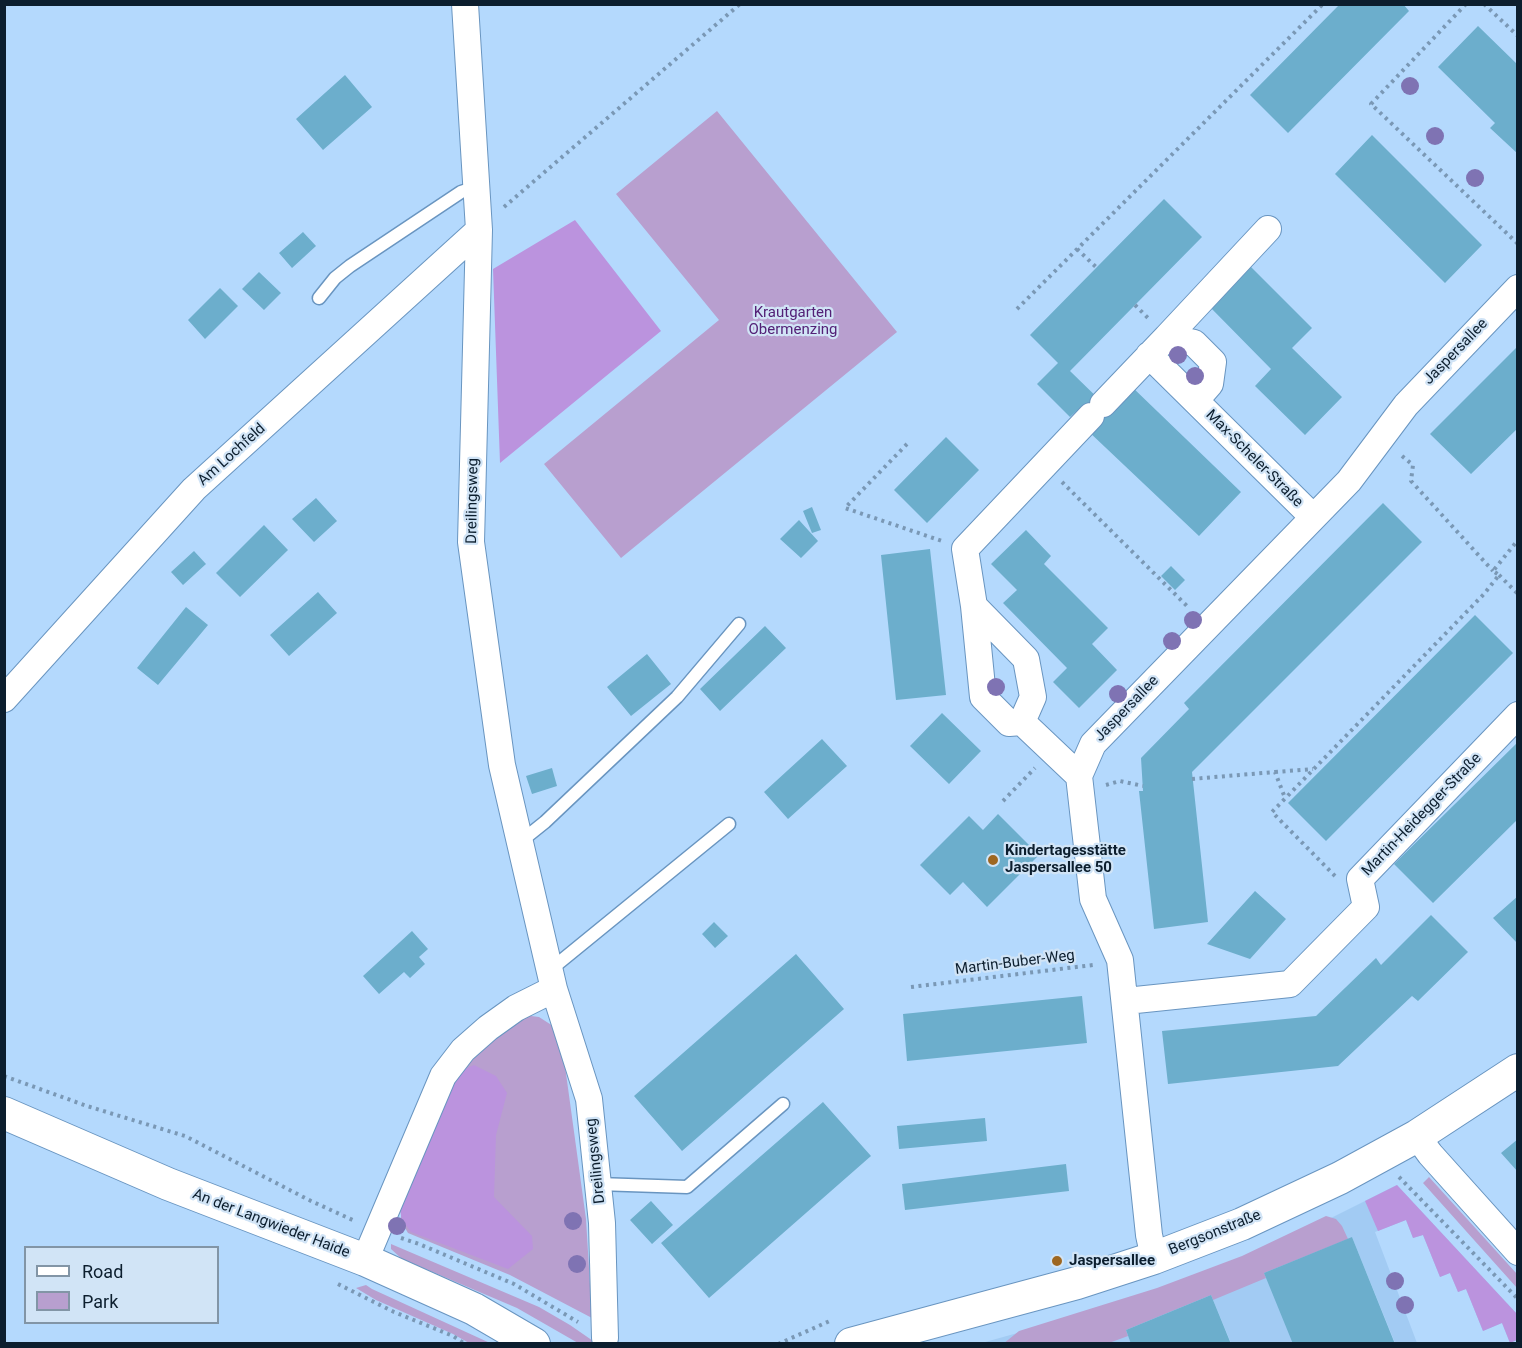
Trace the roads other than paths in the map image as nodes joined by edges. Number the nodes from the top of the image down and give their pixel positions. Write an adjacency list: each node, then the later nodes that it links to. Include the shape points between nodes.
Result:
1 (465, 4): 2 (street, Dreilingsweg)
2 (476, 186): 4 (street, Dreilingsweg); 6 (lane, via 350,266)
3 (1268, 229): 7 (street)
4 (479, 230): 13 (street, Am Lochfeld, via 194,489); 18 (street, Dreilingsweg, via 471,542 502,765)
5 (1518, 288): 10 (street, Jaspersallee, via 1406,405 1349,481)
6 (319, 298)
7 (1167, 337): 8 (street); 9 (street, Max-Scheler-Straße, via 1194,344 1213,362 1210,384)
8 (1149, 355): 9 (street, Max-Scheler-Straße); 11 (street, via 965,549)
9 (1196, 400): 10 (street, Max-Scheler-Straße)
10 (1313, 517): 16 (street, Jaspersallee, via 1093,744)
11 (974, 606): 15 (street, via 1026,659 1033,697); 15 (street, via 983,697 1009,723)
12 (739, 624): 18 (lane, via 677,697)
13 (4, 699)
14 (1518, 715): 20 (street, Martin-Heidegger-Straße, via 1360,879 1366,907 1290,984)
15 (1022, 722): 16 (street)
16 (1079, 776): 20 (street, via 1093,899 1120,960)
17 (729, 825): 19 (lane)
18 (520, 842): 19 (street, Dreilingsweg)
19 (552, 979): 25 (street, Dreilingsweg, via 589,1099); 28 (street, via 463,1050 443,1076)
20 (1126, 1001): 27 (street)
21 (1518, 1070): 24 (street, Bergsonstraße)
22 (783, 1104): 25 (lane, via 687,1187)
23 (4, 1113): 28 (street, An der Langwieder Haide, via 168,1184)
24 (1417, 1136): 26 (street); 27 (street, Bergsonstraße, via 1303,1196)
25 (598, 1184): 29 (street, Dreilingsweg)
26 (1518, 1252)
27 (1154, 1258): 31 (street, Bergsonstraße)
28 (365, 1260): 30 (street, An der Langwieder Haide, via 474,1309)
29 (605, 1338)
30 (534, 1344)
31 (851, 1344)

